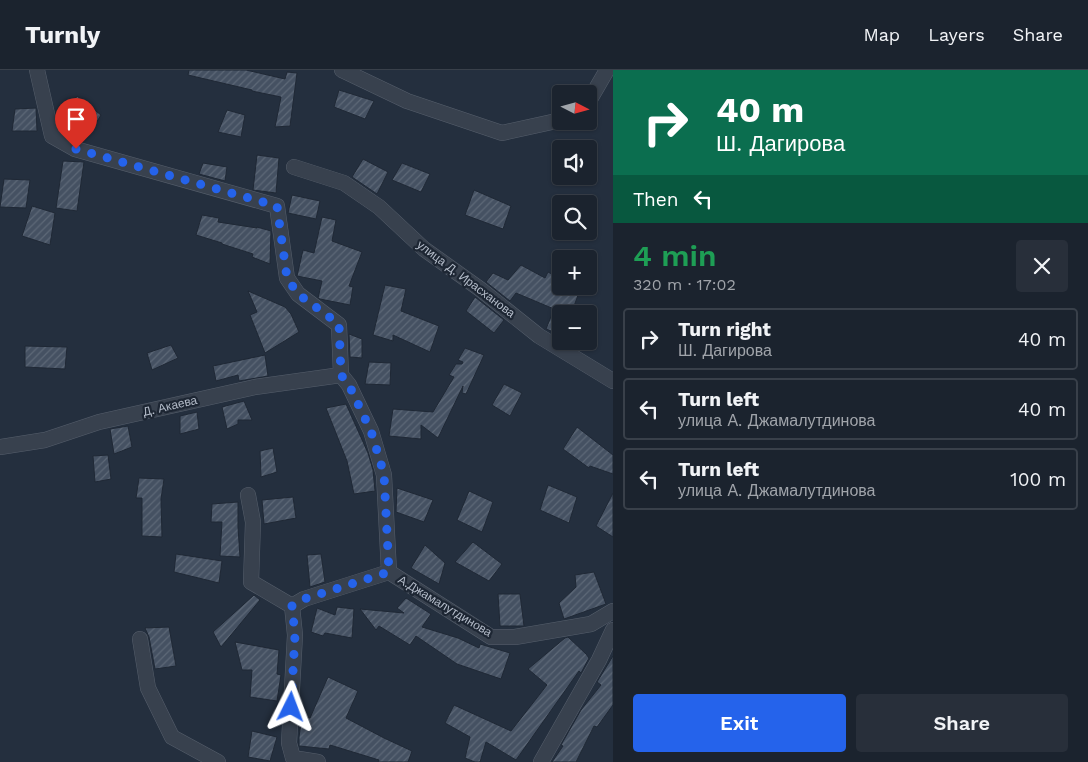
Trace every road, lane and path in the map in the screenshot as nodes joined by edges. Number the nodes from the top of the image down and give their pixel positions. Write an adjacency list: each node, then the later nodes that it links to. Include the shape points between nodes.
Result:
1 (37, 70): 7 (street, via 52,136 76,149 277,206 287,278 298,294 339,324)
2 (342, 70): 5 (street, via 407,101 502,133)
3 (607, 70): 4 (street)
4 (598, 86)
5 (552, 122)
6 (294, 167): 8 (street, улица Д. Ирасханова, via 344,183 379,207 424,249 480,288 539,336)
7 (341, 375): 9 (street, Д. Акаева, via 254,387 99,422 45,440); 11 (street, via 371,431 384,474)
8 (613, 381)
9 (0, 447)
10 (248, 495): 12 (street, via 253,522 251,582)
11 (389, 572): 12 (street, via 304,599); 13 (street, А.Джамалутдинова, via 492,637 515,637 591,624)
12 (292, 606): 16 (street, via 295,635)
13 (613, 611)
14 (613, 630): 19 (street)
15 (140, 639): 17 (street, via 148,688 172,737)
16 (289, 760): 18 (street)
17 (218, 762)
18 (318, 762)
19 (541, 762)

